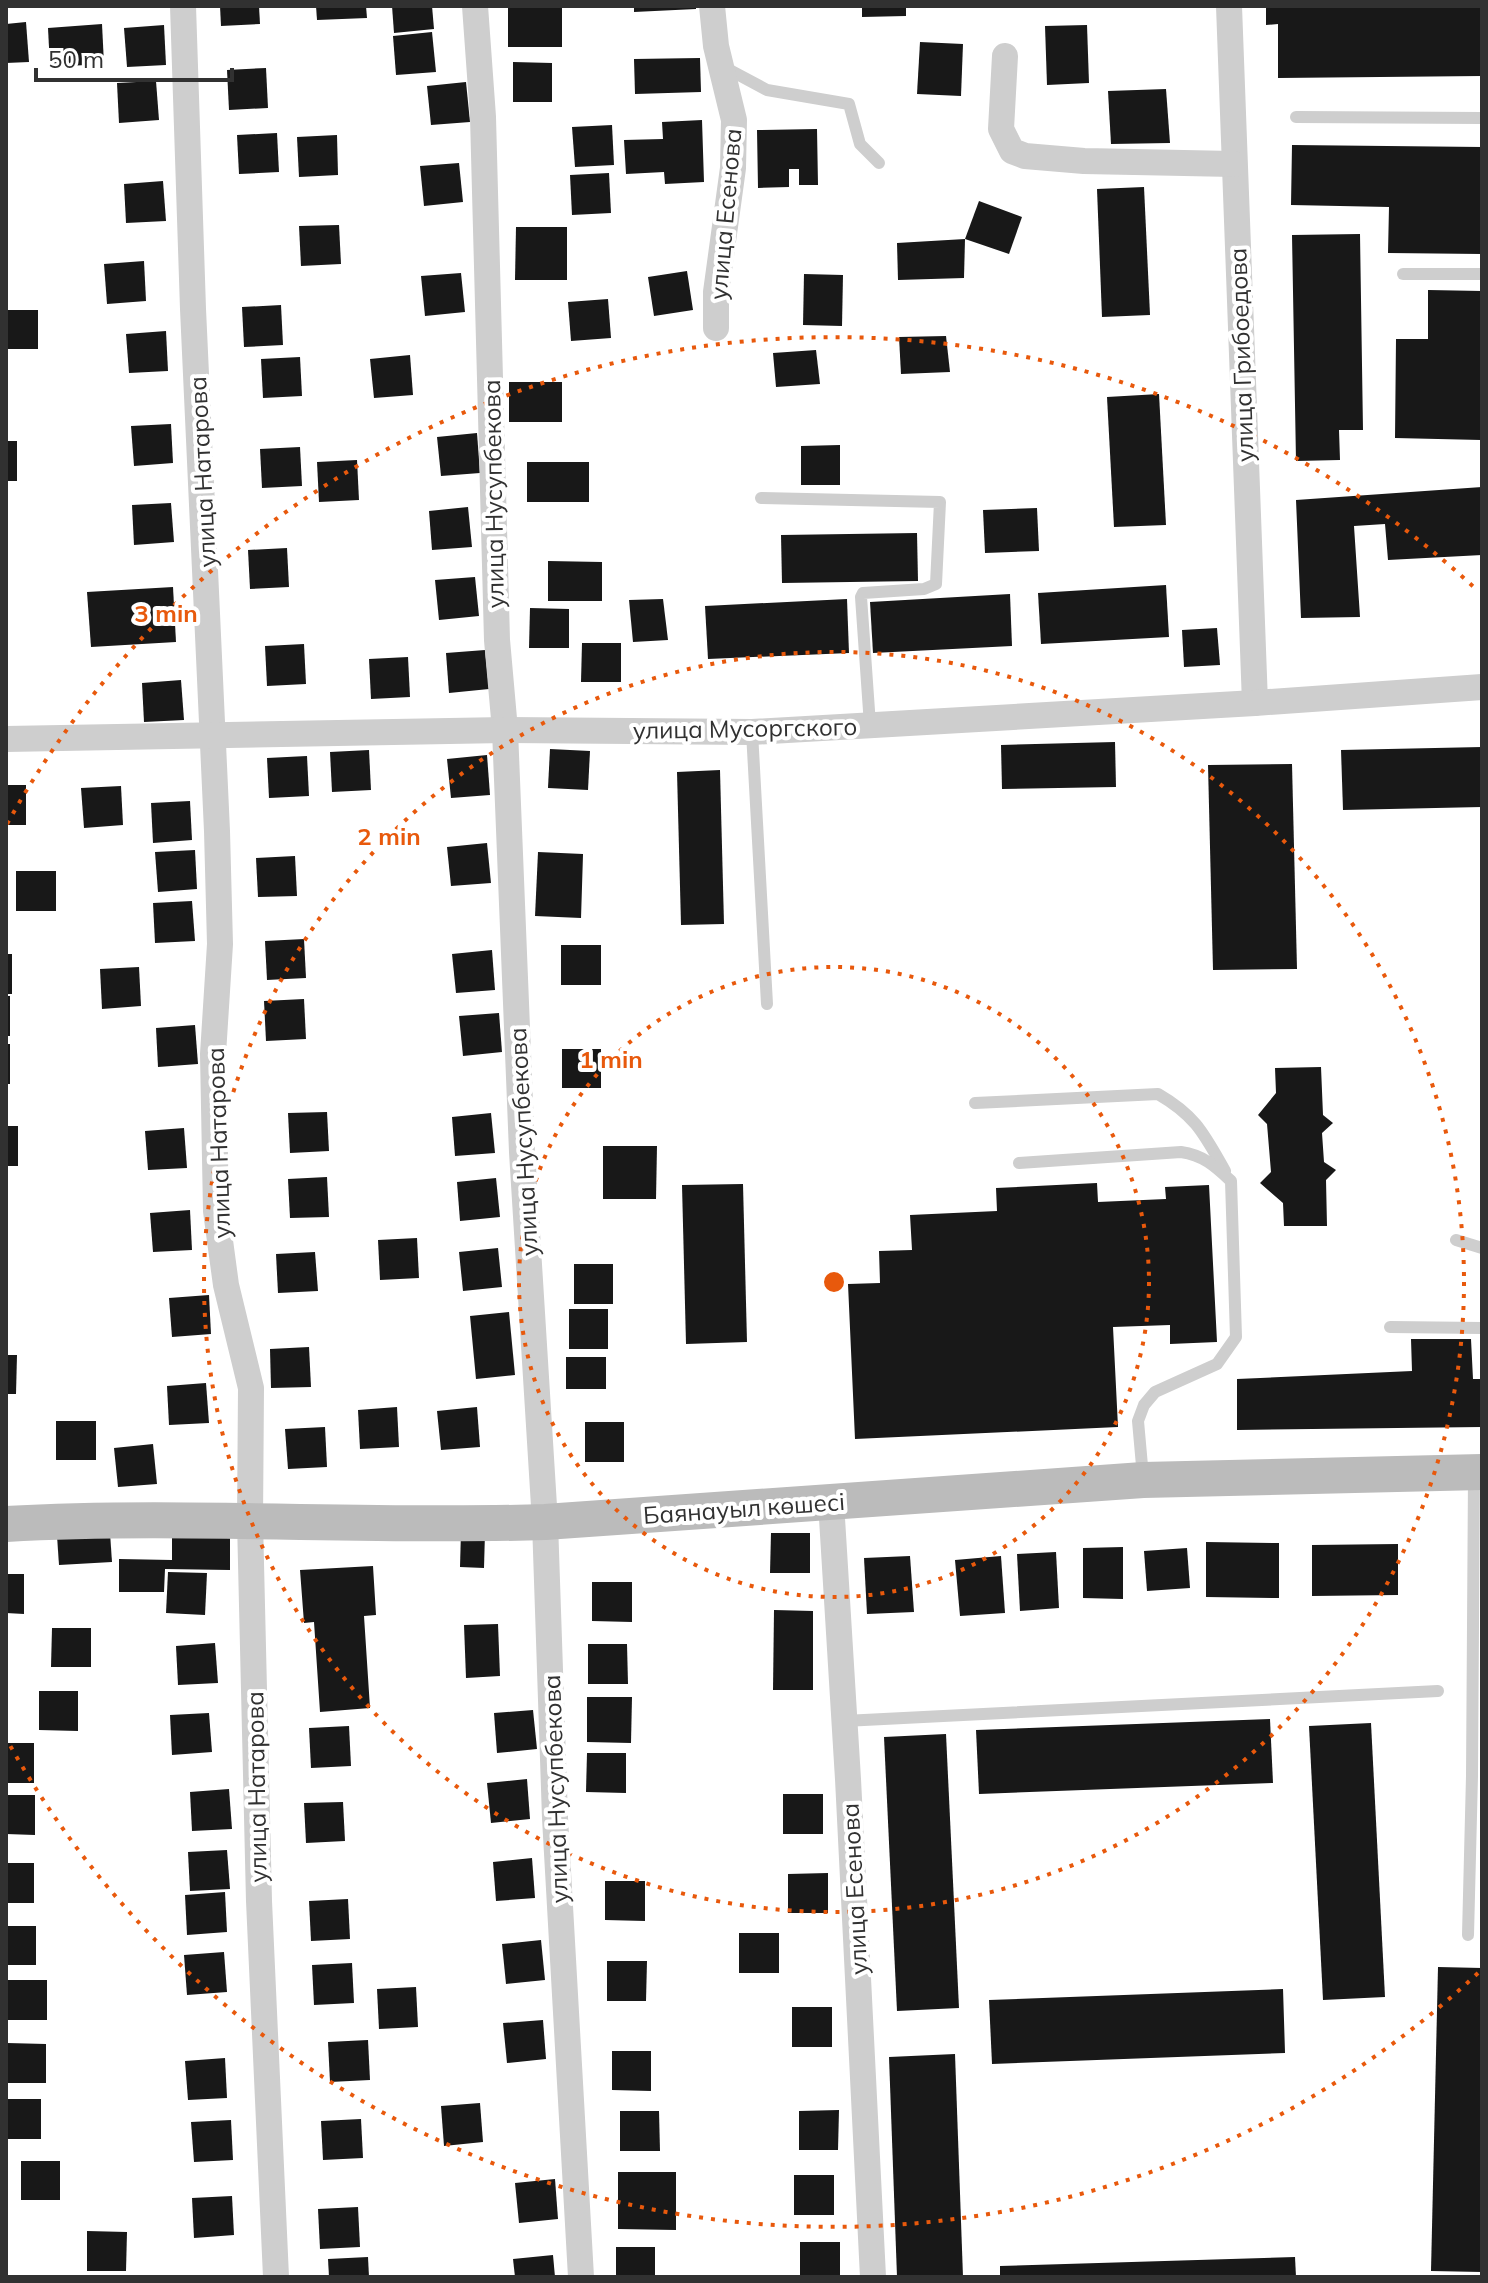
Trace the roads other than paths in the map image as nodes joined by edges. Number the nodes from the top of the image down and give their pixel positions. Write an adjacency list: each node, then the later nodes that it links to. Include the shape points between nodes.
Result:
1 (183, 6): 20 (street, улица Натарова)
2 (475, 6): 18 (street, улица Нусупбекова, via 483,117 497,640)
3 (712, 6): 6 (street, улица Есенова)
4 (1229, 6): 10 (street, улица Грибоедова)
5 (1005, 56): 10 (street, via 1001,129 1012,151 1084,161)
6 (721, 66): 9 (lane, via 767,90 849,104 860,144); 13 (street, улица Есенова, via 734,132)
7 (1296, 117): 8 (lane)
8 (1482, 118)
9 (879, 163)
10 (1234, 164): 16 (street, улица Грибоедова)
11 (1403, 274): 12 (lane)
12 (1482, 274)
13 (716, 328)
14 (761, 498): 17 (lane, via 940,502 936,584 861,597)
15 (1482, 687): 16 (street, улица Мусоргского)
16 (1255, 703): 17 (street, улица Мусоргского)
17 (870, 725): 19 (street, улица Мусоргского)
18 (505, 730): 19 (street, улица Мусоргского); 20 (street, улица Мусоргского); 34 (street, улица Нусупбекова, via 522,1152)
19 (752, 732): 22 (lane)
20 (214, 736): 21 (street, улица Мусоргского); 33 (street, улица Натарова, via 220,944 213,1054 216,1211 226,1285 251,1388)
21 (6, 739)
22 (767, 1004)
23 (975, 1103): 25 (lane, via 1158,1094 1199,1126)
24 (1019, 1163): 25 (lane, via 1181,1152 1209,1161)
25 (1231, 1181): 31 (lane, via 1236,1337 1217,1364 1155,1392 1144,1405 1138,1421)
26 (1456, 1240): 27 (lane)
27 (1482, 1248)
28 (1390, 1327): 29 (lane)
29 (1482, 1328)
30 (1478, 1472): 31 (main road, Баянауыл көшесі); 38 (lane)
31 (1143, 1480): 32 (main road, Баянауыл көшесі)
32 (831, 1502): 34 (main road, Баянауыл көшесі); 37 (street, улица Есенова)
33 (250, 1521): 34 (main road, Баянауыл көшесі); 35 (main road, Баянауыл көшесі, via 86,1519); 40 (street, улица Натарова, via 259,1901)
34 (545, 1522): 41 (street, улица Нусупбекова, via 555,1818)
35 (6, 1524)
36 (1438, 1691): 37 (lane)
37 (844, 1721): 42 (street, улица Есенова)
38 (1477, 1777): 39 (lane)
39 (1468, 1935)
40 (276, 2277)
41 (581, 2277)
42 (873, 2277)

